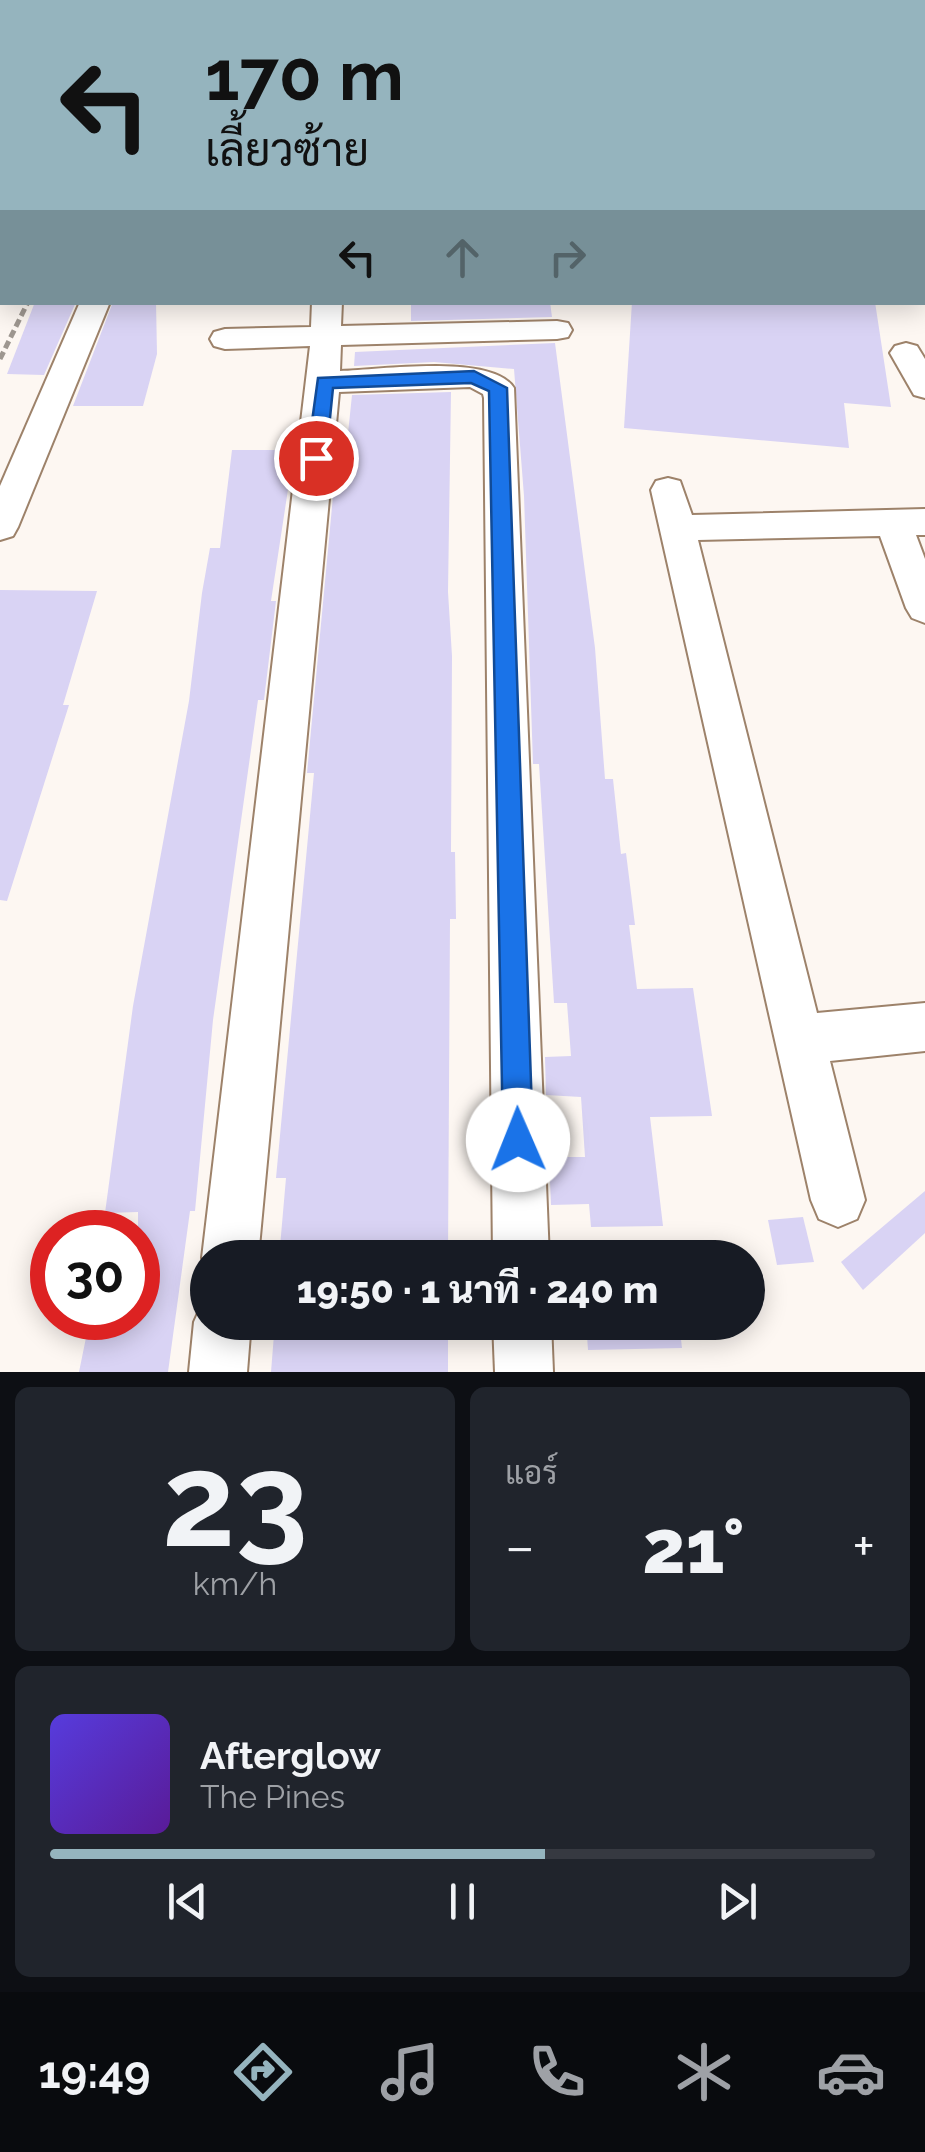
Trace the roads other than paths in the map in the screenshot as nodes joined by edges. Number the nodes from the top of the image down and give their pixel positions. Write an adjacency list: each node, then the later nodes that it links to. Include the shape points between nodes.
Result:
1 (94, 305): 10 (street)
2 (327, 305): 4 (street)
3 (557, 330): 4 (street)
4 (326, 336): 5 (street); 7 (street)
5 (225, 340)
6 (906, 354): 8 (street)
7 (324, 382): 15 (street); 16 (street, via 474,377 498,388)
8 (925, 388)
9 (909, 522): 11 (street); 13 (street, via 672,509)
10 (0, 527)
11 (925, 608)
12 (925, 1026): 13 (street)
13 (799, 1039): 14 (street)
14 (838, 1200)
15 (232, 1240)
16 (521, 1240)
17 (222, 1340): 19 (street)
18 (523, 1340): 20 (street)
19 (218, 1372)
20 (524, 1372)

